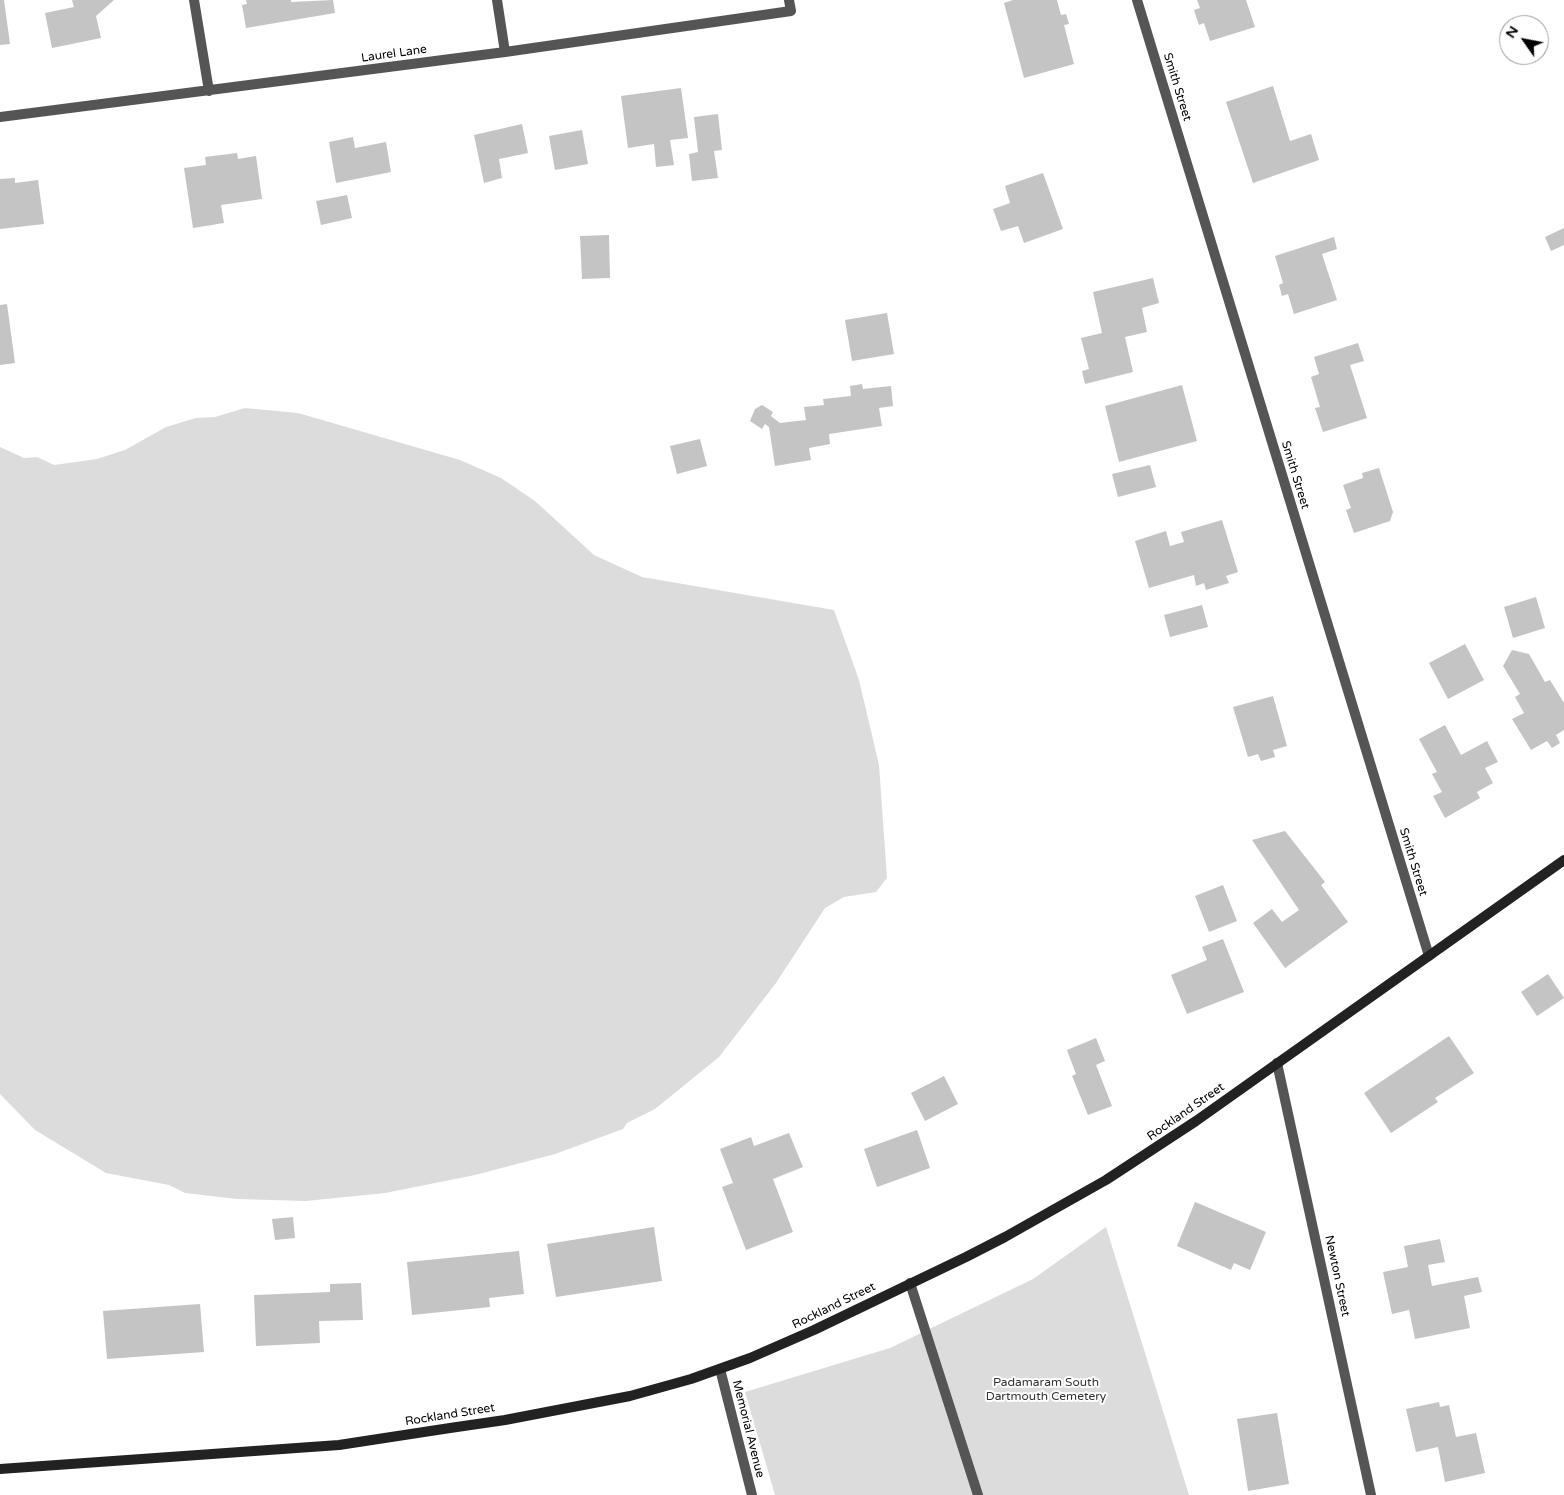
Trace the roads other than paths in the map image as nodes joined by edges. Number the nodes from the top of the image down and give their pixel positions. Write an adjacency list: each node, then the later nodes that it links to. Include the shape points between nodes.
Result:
1 (194, 0): 6 (street)
2 (497, 0): 5 (street)
3 (789, 0): 5 (street, Laurel Lane, via 791,11)
4 (1137, 0): 9 (street, Smith Street)
5 (505, 52): 6 (street, Laurel Lane)
6 (209, 91): 7 (street, Laurel Lane)
7 (0, 117)
8 (1564, 860): 9 (street, Rockland Street)
9 (1429, 956): 10 (street, Rockland Street)
10 (1278, 1063): 11 (street, Rockland Street, via 1106,1180 1006,1237); 16 (street, Newton Street)
11 (910, 1282): 12 (street, Rockland Street, via 779,1346); 15 (street)
12 (720, 1369): 13 (street, Rockland Street, via 585,1405 339,1445); 14 (street, Memorial Avenue)
13 (0, 1470)
14 (752, 1495)
15 (978, 1495)
16 (1371, 1495)

